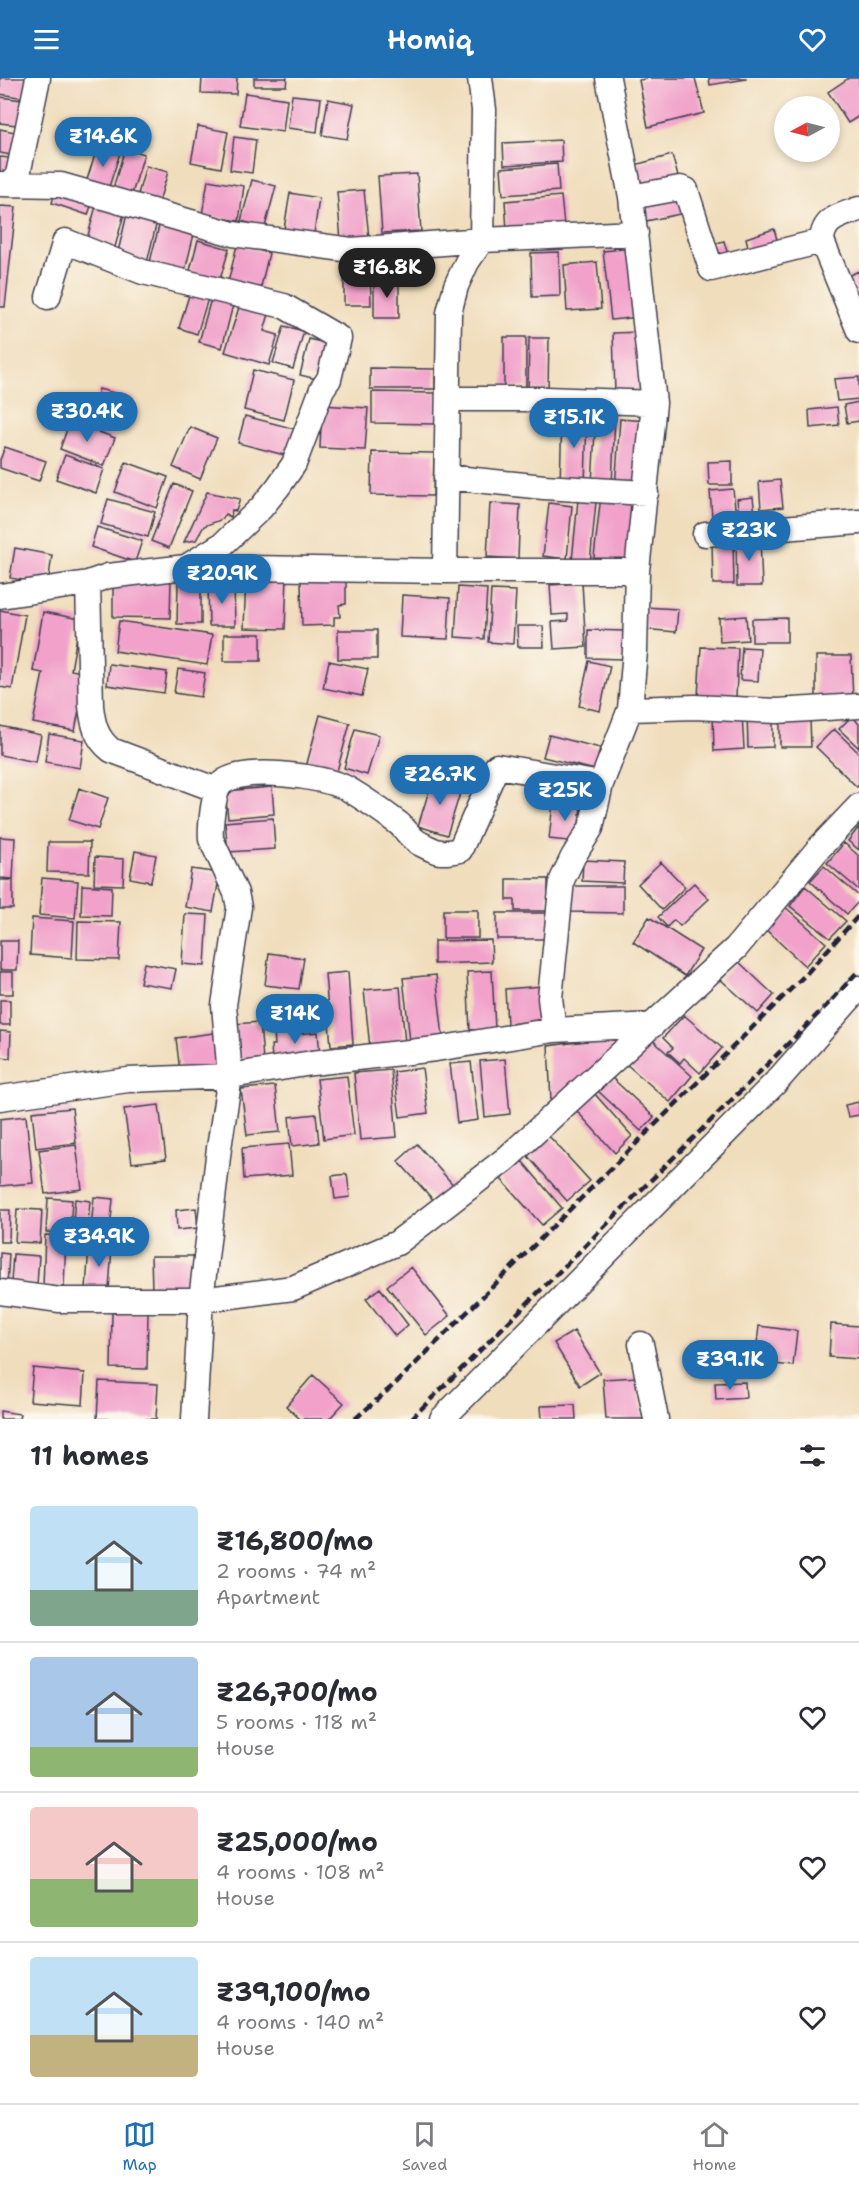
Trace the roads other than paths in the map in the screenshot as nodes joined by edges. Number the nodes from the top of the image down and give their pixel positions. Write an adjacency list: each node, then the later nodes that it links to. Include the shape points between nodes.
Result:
1 (38, 78): 4 (street)
2 (480, 78): 8 (street, via 484,110)
3 (608, 78): 5 (street)
4 (8, 184): 8 (street, via 61,184 233,234 351,250)
5 (631, 197): 7 (street); 9 (street, via 686,190 711,269)
6 (859, 209): 9 (street, via 825,225)
7 (636, 233): 8 (street); 13 (street)
8 (482, 240): 12 (street, via 456,286 449,313)
9 (822, 241): 11 (street)
10 (48, 297): 18 (street, via 65,241 143,272 284,306 339,338 328,378 294,464 240,529)
11 (858, 327)
12 (448, 399): 13 (street); 14 (street)
13 (654, 403): 15 (street)
14 (446, 477): 15 (street); 19 (street)
15 (646, 493): 20 (street)
16 (859, 522): 17 (street)
17 (705, 534)
18 (186, 567): 19 (street); 21 (street, via 108,576)
19 (445, 571): 20 (street)
20 (638, 572): 24 (street)
21 (88, 583): 22 (street); 26 (street, via 91,706 100,741 111,750)
22 (0, 596)
23 (859, 706): 24 (street, via 777,711)
24 (630, 709): 25 (street)
25 (601, 784): 26 (street, via 497,766 460,850 441,854 417,843 399,824 346,788 316,778 295,774 251,775 226,780); 30 (street, via 591,828 562,880 550,998)
26 (217, 790): 31 (street, via 211,839 236,893 238,907 224,1005)
27 (859, 806): 29 (street, via 736,948)
28 (859, 988): 37 (street, via 769,1089)
29 (653, 1024): 30 (street); 34 (street, via 507,1158 397,1243 293,1288)
30 (554, 1030): 31 (street)
31 (230, 1076): 32 (street, via 128,1080); 34 (street)
32 (0, 1098)
33 (0, 1292): 34 (street, via 60,1300)
34 (201, 1300): 36 (street)
35 (640, 1344): 38 (street)
36 (194, 1419)
37 (442, 1419)
38 (656, 1419)

